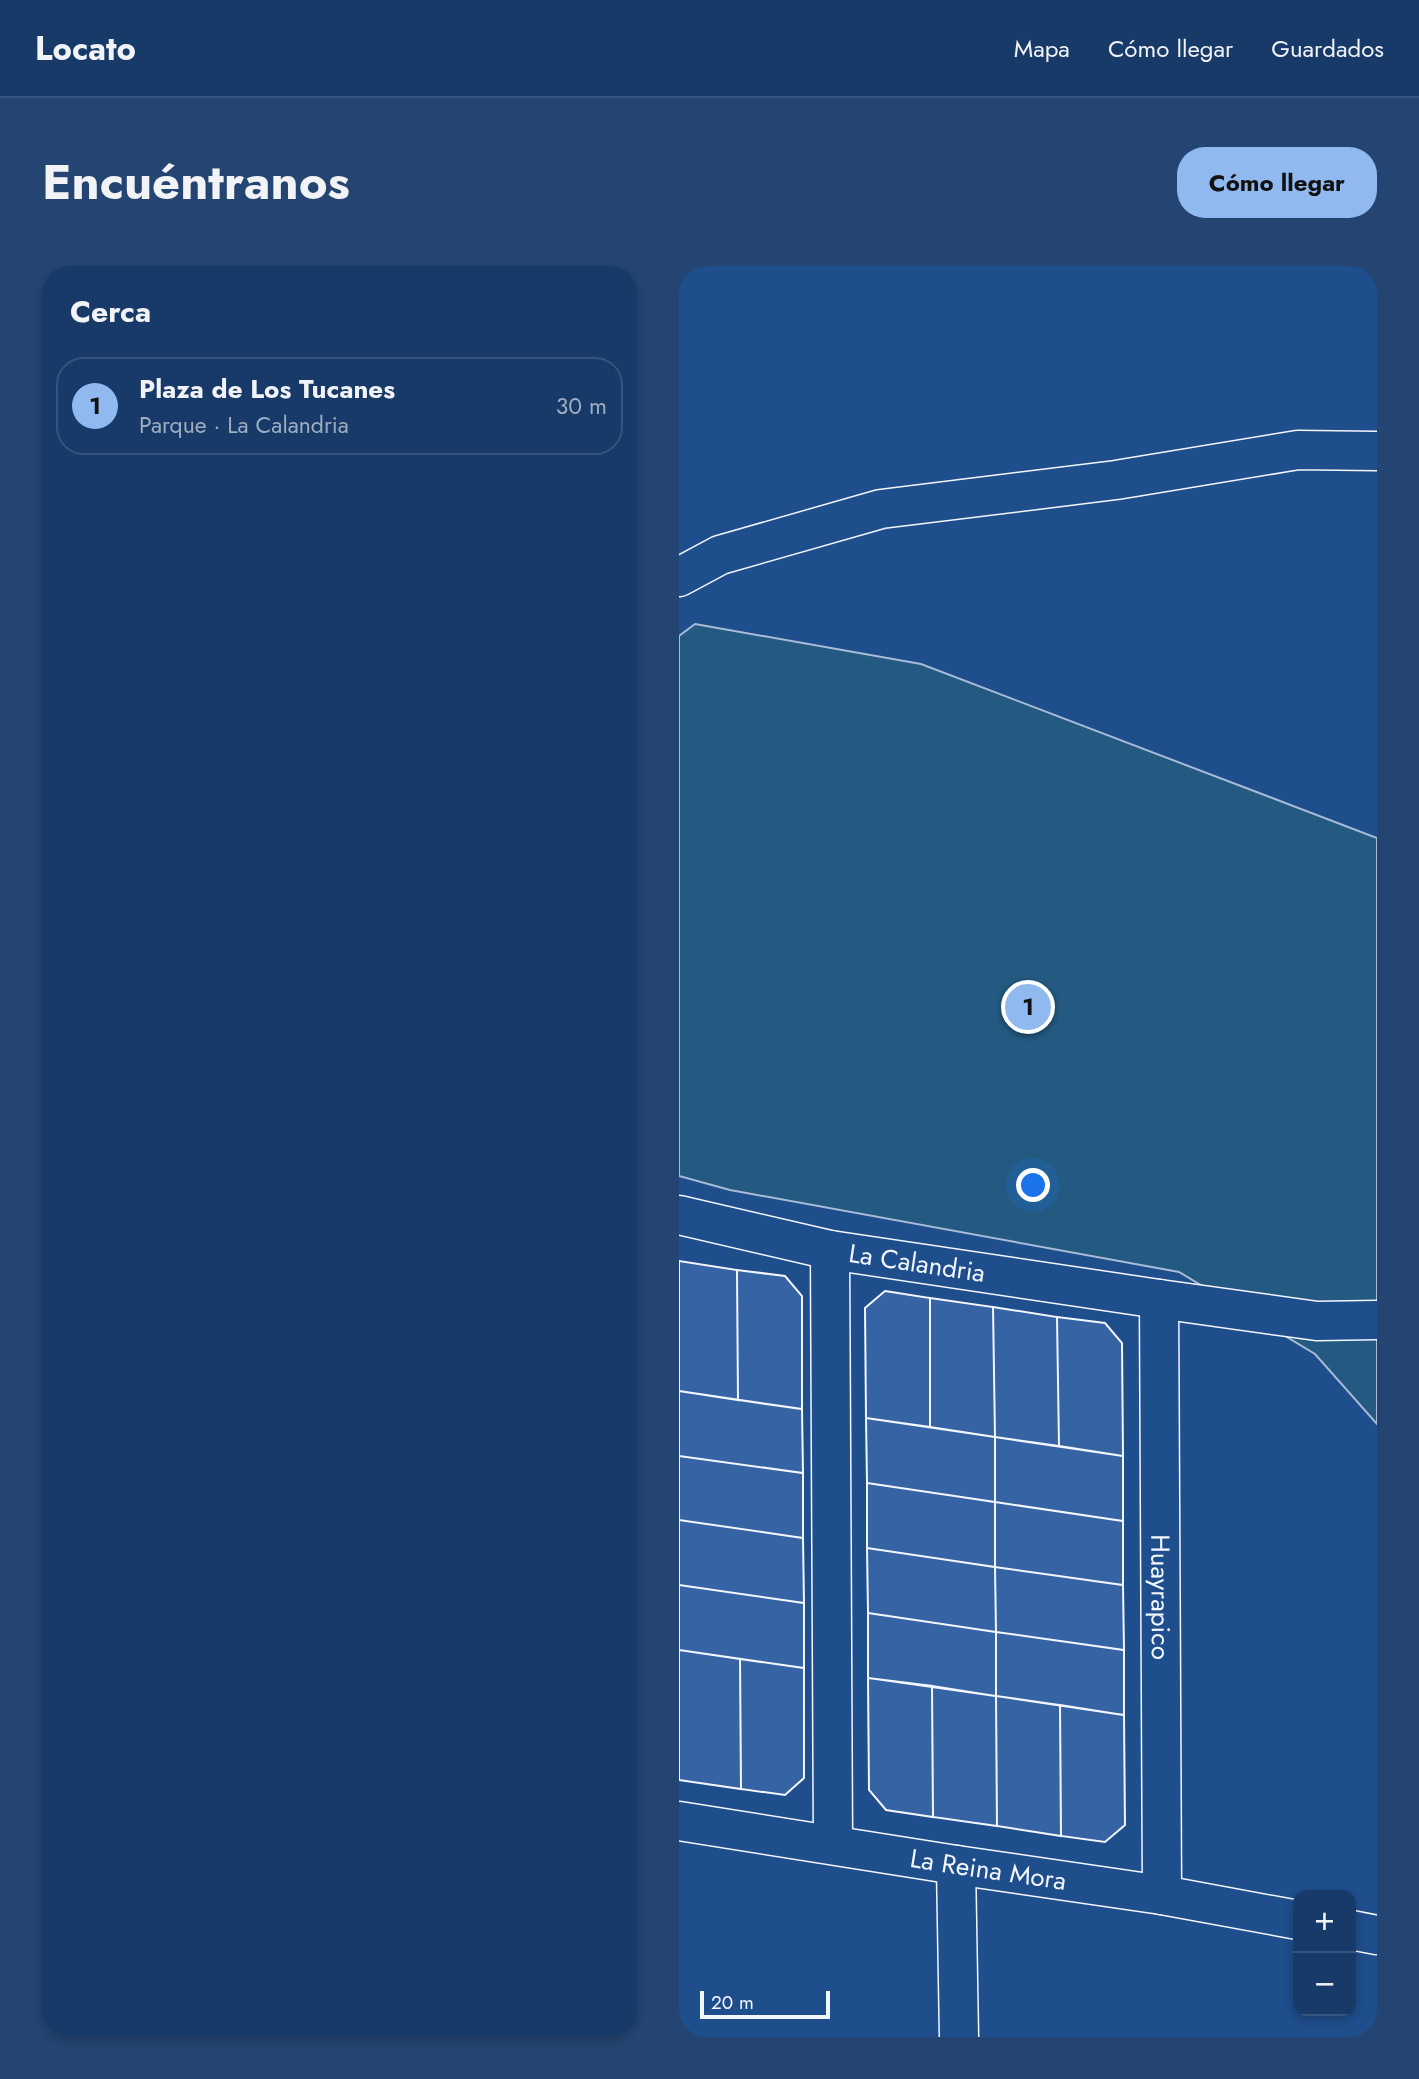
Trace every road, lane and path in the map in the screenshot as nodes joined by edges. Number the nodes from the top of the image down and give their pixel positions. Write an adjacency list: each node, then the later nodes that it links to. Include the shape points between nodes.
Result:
1 (1377, 451): 2 (street, via 1298,450 1116,480 881,509 720,555)
2 (679, 577)
3 (679, 1215): 4 (street, La Calandria)
4 (830, 1250): 5 (street, La Calandria); 8 (street)
5 (1159, 1299): 6 (street, La Calandria, via 1317,1321); 10 (street, Huayrapico)
6 (1377, 1320)
7 (679, 1821): 8 (street, La Reina Mora)
8 (833, 1844): 9 (street, La Reina Mora)
9 (956, 1866): 10 (street, La Reina Mora); 14 (street)
10 (1162, 1895): 11 (street, La Reina Mora)
11 (1293, 1919)
12 (1356, 1931): 13 (street)
13 (1377, 1935)
14 (959, 2037)

